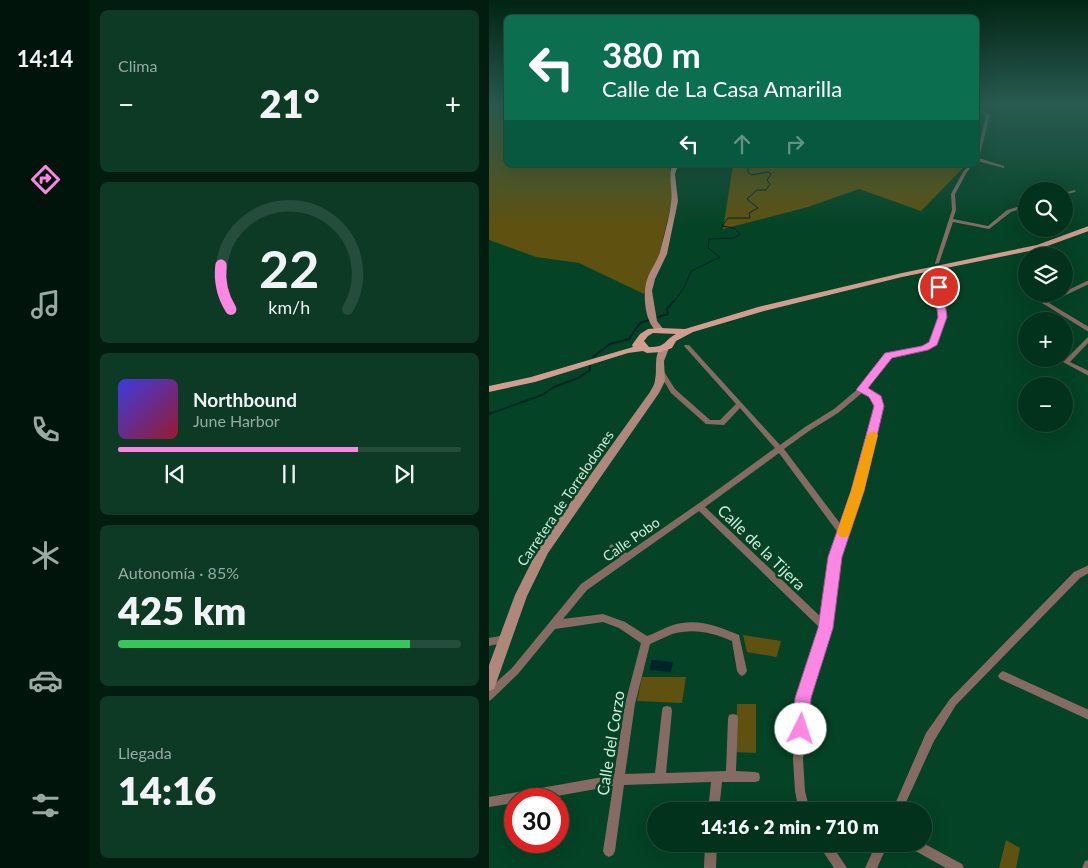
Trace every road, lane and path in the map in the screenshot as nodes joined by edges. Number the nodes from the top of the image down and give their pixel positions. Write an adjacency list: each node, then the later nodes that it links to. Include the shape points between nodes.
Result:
1 (979, 160): 4 (street)
2 (674, 167): 13 (main road, via 675,201 663,254 648,291)
3 (969, 167): 6 (street, via 953,194)
4 (1003, 167)
5 (1018, 208): 6 (street, via 1009,211 989,228)
6 (951, 220): 8 (street)
7 (1088, 228): 17 (main road, via 1039,247 817,294)
8 (937, 263)
9 (936, 272): 25 (street, Calle Pobo, via 943,317 934,343 925,348 888,355)
10 (1088, 282): 11 (street)
11 (1073, 290)
12 (1047, 302): 15 (street)
13 (653, 321): 14 (main road); 16 (main road)
14 (660, 330): 16 (main road); 17 (main road)
15 (1088, 330)
16 (649, 332): 20 (main road, via 641,338)
17 (671, 336): 21 (main road, via 669,346)
18 (1088, 338): 23 (street, via 1066,362)
19 (687, 346): 26 (street)
20 (645, 347): 21 (main road); 22 (main road); 24 (main road)
21 (665, 348): 22 (main road, Carretera de Torrelodones)
22 (660, 366): 26 (street, via 673,391 708,422 722,423); 35 (main road, Carretera de Torrelodones, via 660,380 649,402 536,562)
23 (1088, 374)
24 (489, 389)
25 (861, 390): 27 (street, Calle Pobo); 29 (street, via 873,395 879,406 858,491)
26 (739, 405): 27 (street)
27 (781, 450): 28 (street, Calle Pobo); 29 (street)
28 (700, 507): 31 (street, Calle Pobo); 34 (street, Calle de la Tijera)
29 (843, 533): 34 (street, via 835,557)
30 (613, 546): 31 (street)
31 (627, 558): 33 (street, Calle Pobo, via 584,588)
32 (1088, 568): 54 (street, via 1077,575 953,702 930,736)
33 (553, 625): 36 (street, via 603,618); 38 (street, Calle Pobo)
34 (825, 628): 53 (street, via 803,698 798,759)
35 (505, 639): 37 (street); 41 (main road, Carretera de Torrelodones)
36 (646, 641): 39 (street, via 671,630 711,627 736,638); 50 (street, Calle del Corzo, via 630,704)
37 (489, 642)
38 (515, 670): 41 (street); 42 (street, Calle Pobo)
39 (742, 671)
40 (1003, 676): 44 (street)
41 (491, 680)
42 (489, 696)
43 (667, 712): 49 (street)
44 (1088, 714)
45 (733, 719): 46 (street)
46 (731, 776): 47 (street); 48 (street)
47 (717, 777): 49 (street); 52 (street)
48 (755, 777)
49 (660, 779): 50 (street)
50 (619, 780): 51 (street); 55 (street, Calle del Corzo)
51 (489, 802)
52 (715, 802)
53 (803, 802)
54 (901, 802)
55 (609, 851)
56 (711, 852): 60 (street)
57 (830, 852): 61 (street)
58 (879, 852): 62 (street)
59 (928, 852): 63 (street)
60 (710, 868)
61 (841, 868)
62 (871, 868)
63 (957, 868)

